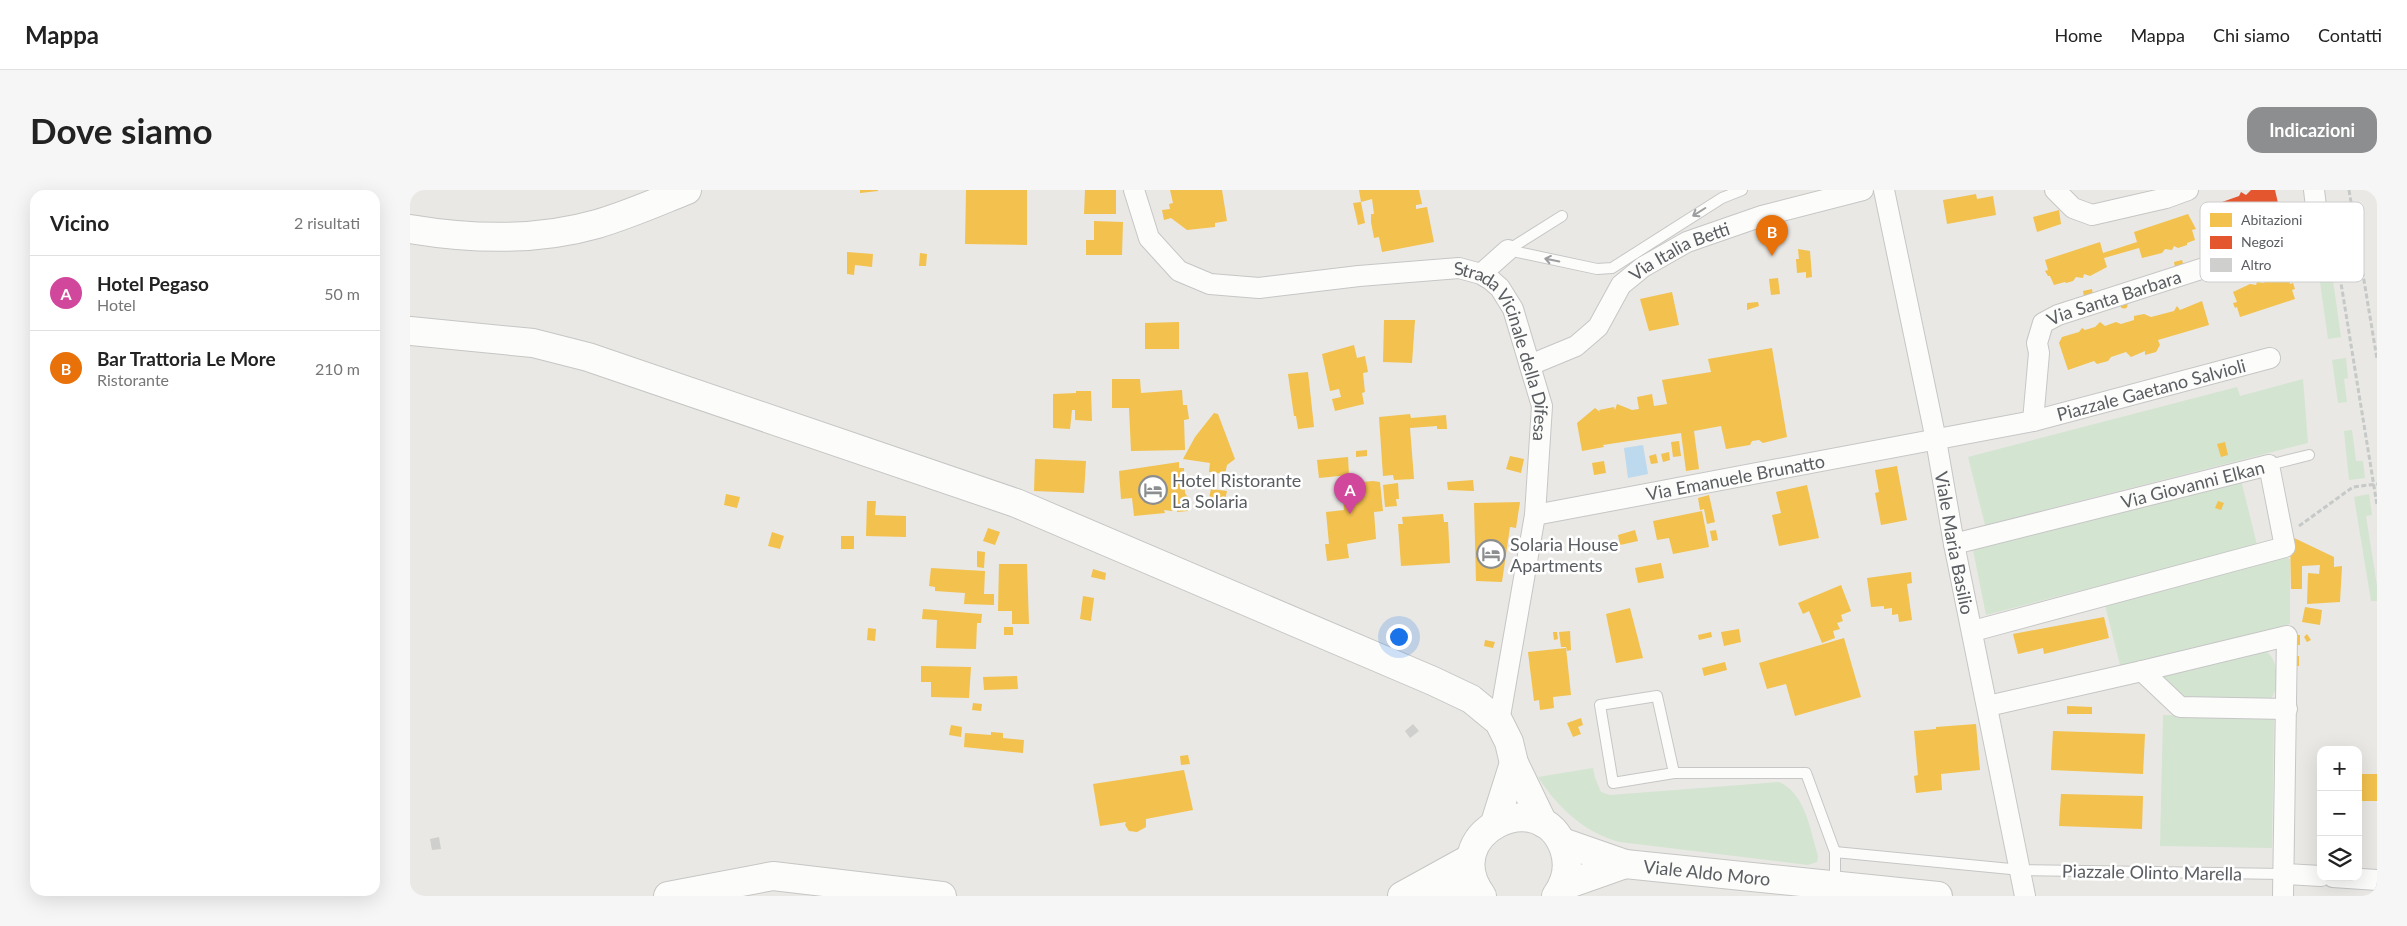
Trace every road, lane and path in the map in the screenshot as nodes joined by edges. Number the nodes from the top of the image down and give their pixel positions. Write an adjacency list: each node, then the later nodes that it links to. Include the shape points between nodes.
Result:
1 (687, 190): 9 (street, via 596,224 566,231 466,236)
2 (1134, 190): 12 (street, Strada Vicinale della Difesa, via 1149,238 1178,271 1210,284 1259,288 1447,268)
3 (1742, 190): 10 (lane, one-way to 10, via 1722,198 1612,268 1597,269)
4 (1862, 190): 19 (street, Via Italia Betti, via 1762,216 1687,242 1643,267 1621,285 1598,327 1576,346)
5 (1884, 190): 21 (street, Viale Maria Basilio)
6 (2055, 190): 7 (street, via 2073,208 2092,215)
7 (2188, 190)
8 (1562, 216): 10 (lane)
9 (410, 229)
10 (1508, 250): 12 (street)
11 (2200, 269): 16 (street, Via Santa Barbara, via 2058,315 2043,323 2037,343)
12 (1480, 274): 19 (street, Strada Vicinale della Difesa, via 1491,280 1508,298)
13 (2364, 280): 18 (path)
14 (2341, 282): 24 (path)
15 (410, 331): 33 (street, via 533,343 588,357 1016,503 1460,693 1482,706)
16 (2039, 353): 20 (street, Piazzale Gaetano Salvioli)
17 (2270, 358): 20 (street, Piazzale Gaetano Salvioli)
18 (2377, 359)
19 (1530, 365): 26 (street, Strada Vicinale della Difesa, via 1542,406)
20 (2033, 421): 21 (street, Piazzale Gaetano Salvioli)
21 (1936, 440): 26 (street, Via Emanuele Brunatto); 28 (street, Viale Maria Basilio)
22 (2309, 456): 23 (lane)
23 (2269, 465): 27 (street, Via Giovanni Elkan); 28 (street, Via Giovanni Elkan)
24 (2375, 484): 25 (path); 27 (path, via 2353,487 2299,527)
25 (2377, 505)
26 (1535, 515): 33 (street, Strada Vicinale della Difesa)
27 (2282, 531): 29 (street, Via Giovanni Elkan, via 2285,547)
28 (1954, 544): 29 (street, Viale Maria Basilio)
29 (1973, 631): 31 (street, Viale Maria Basilio)
30 (2142, 671): 31 (street); 32 (street, via 2180,707); 32 (street, via 2287,636)
31 (1988, 706): 42 (street, Viale Maria Basilio)
32 (2287, 709): 43 (street)
33 (1499, 722): 34 (street, via 1509,742)
34 (1514, 763): 36 (street); 37 (street)
35 (1674, 773): 35 (lane, via 1657,696 1600,704 1613,783); 39 (lane, via 1806,772)
36 (1495, 823): 37 (street, via 1510,818 1527,818); 40 (street, via 1479,838)
37 (1542, 823): 38 (street)
38 (1562, 842): 41 (street, Viale Aldo Moro); 48 (street, via 1567,856 1567,872)
39 (1835, 852): 42 (lane, Piazzale Olinto Marella); 47 (lane)
40 (1471, 858): 49 (street); 53 (street, via 1471,873)
41 (1625, 864): 47 (street, Viale Aldo Moro); 48 (street, Viale Aldo Moro)
42 (2021, 870): 43 (lane, Piazzale Olinto Marella); 55 (street, Viale Maria Basilio)
43 (2284, 874): 44 (street); 56 (street)
44 (2317, 876)
45 (2362, 879): 46 (street)
46 (2377, 880)
47 (1835, 886): 54 (street, Viale Aldo Moro)
48 (1560, 891)
49 (1405, 895): 52 (street, via 1444,892)
50 (668, 896): 51 (street, via 773,876)
51 (942, 896)
52 (1474, 896)
53 (1482, 896)
54 (1938, 896)
55 (2025, 896)
56 (2283, 896)

